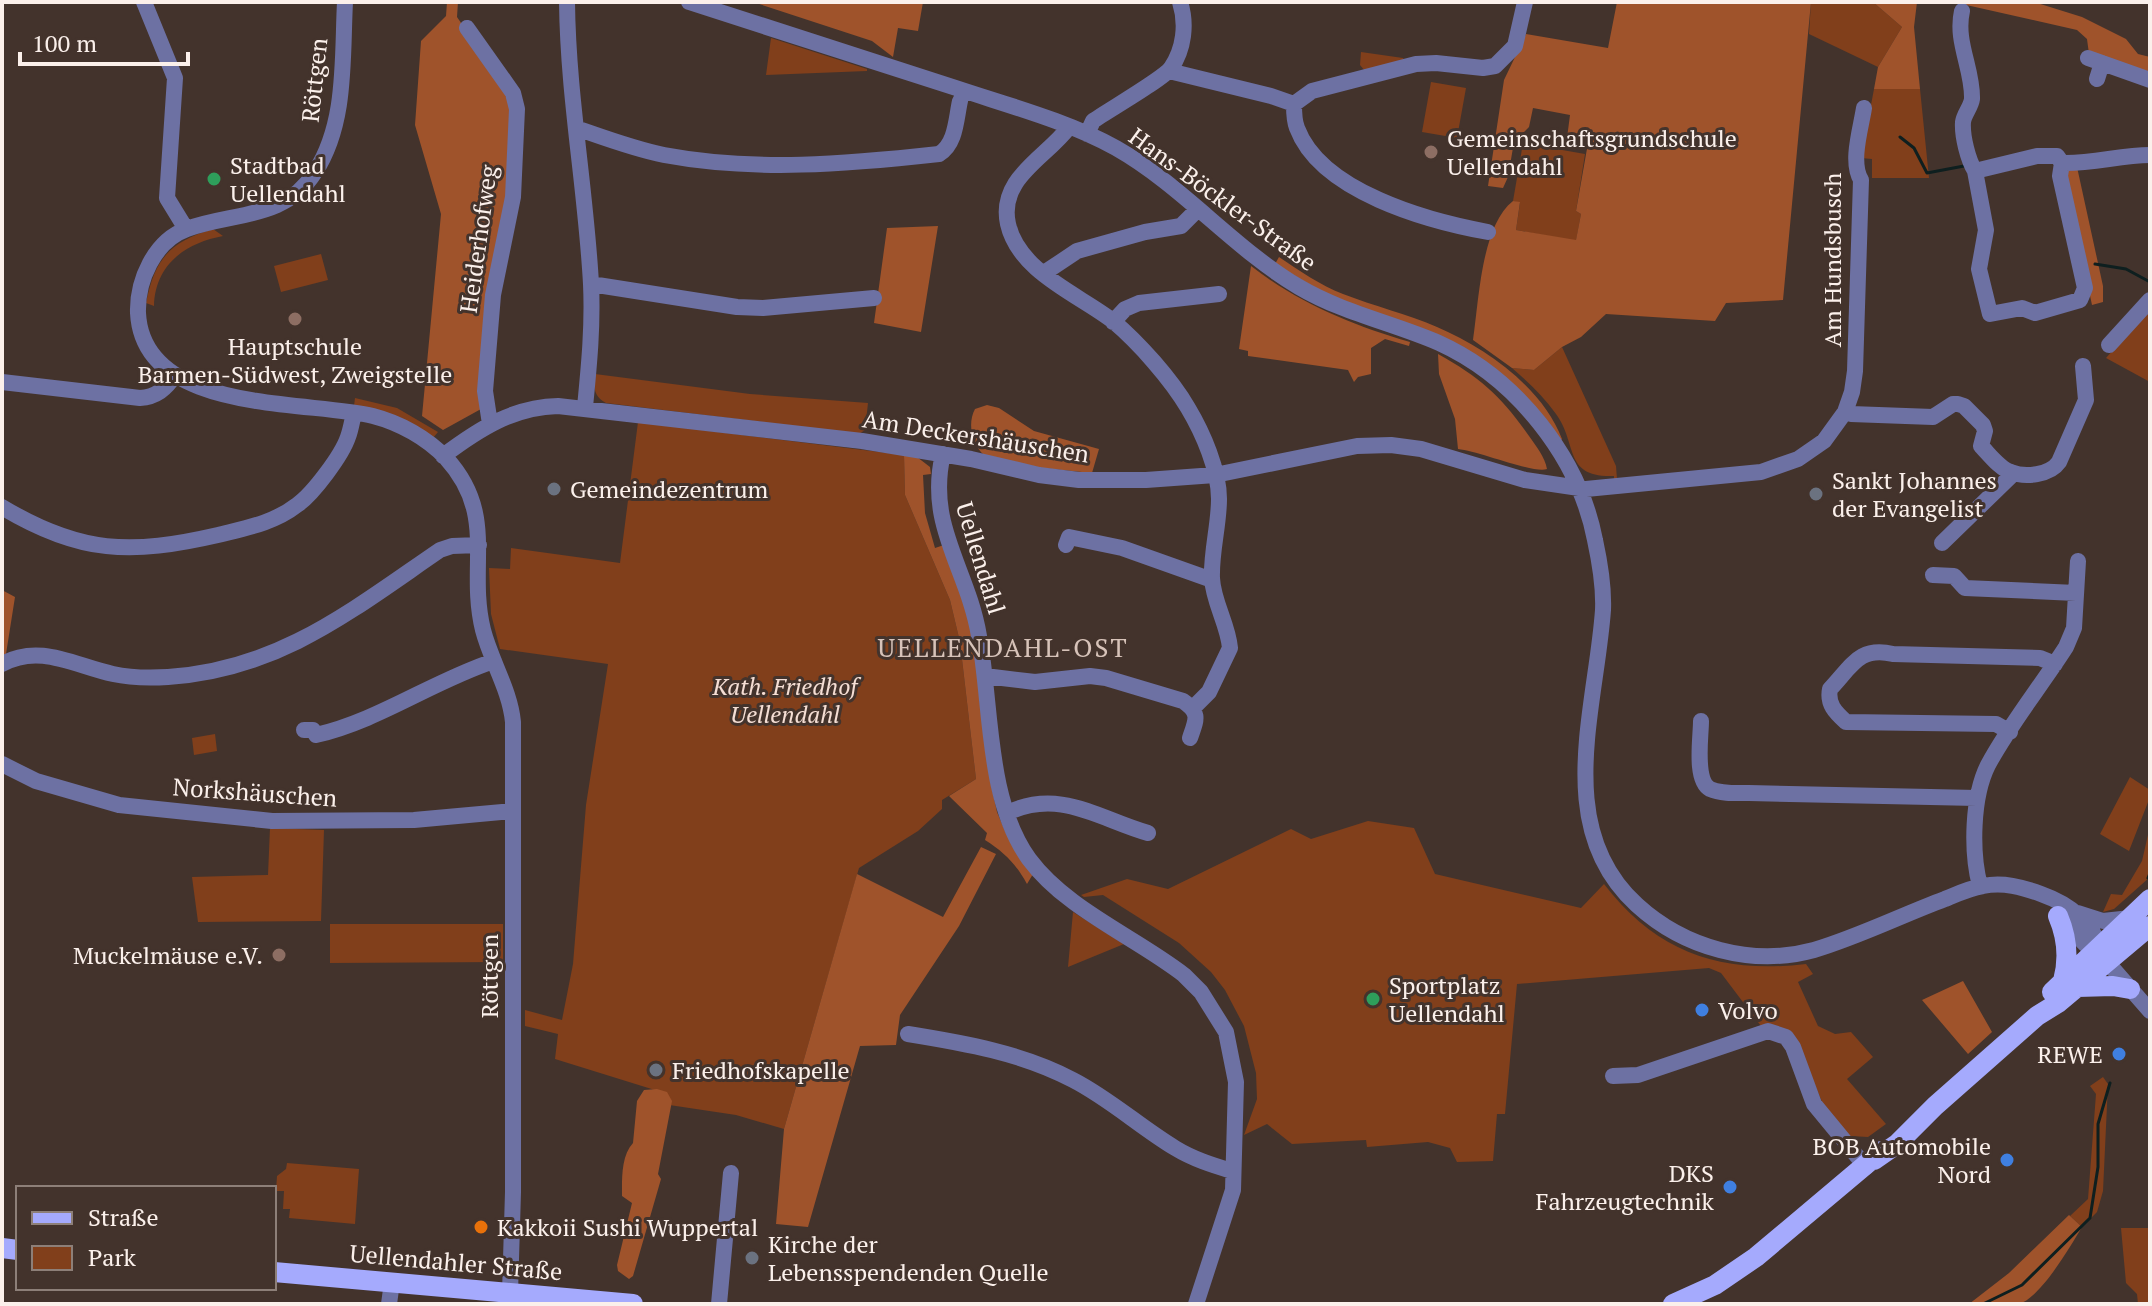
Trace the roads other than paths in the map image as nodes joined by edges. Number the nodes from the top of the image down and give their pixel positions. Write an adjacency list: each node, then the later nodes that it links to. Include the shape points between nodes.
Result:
1 (144, 2): 22 (street, via 175,78 167,198)
2 (345, 2): 22 (street, Röttgen, via 337,118 314,175 268,210)
3 (567, 2): 16 (street)
4 (689, 2): 15 (street, Hans-Böckler-Straße)
5 (1180, 2): 10 (street, via 1184,33)
6 (1525, 2): 13 (street, via 1515,46 1495,66 1416,64 1312,91)
7 (1962, 11): 20 (street, via 1959,33 1972,96 1963,127)
8 (467, 28): 37 (street, Heiderhofweg, via 513,93 517,109 513,197 488,350 485,391)
9 (2096, 67): 11 (street)
10 (1169, 71): 13 (street); 17 (street, via 1093,121)
11 (2150, 80)
12 (960, 101): 16 (street, via 945,151 875,161 724,163 662,154)
13 (1294, 104): 23 (street, via 1295,126 1304,142 1336,175 1411,211)
14 (1864, 108): 35 (street, Am Hundsbusch, via 1857,162 1861,180 1855,371)
15 (1069, 127): 17 (street, Hans-Böckler-Straße); 24 (street, via 1018,178 1009,200 1008,223 1015,242)
16 (576, 128): 25 (street)
17 (1087, 134): 21 (street, Hans-Böckler-Straße, via 1140,164)
18 (2150, 155): 19 (street)
19 (2062, 163): 20 (street, via 2048,155); 20 (street, via 2060,176 2085,292 2075,302 2035,313 2022,308 1988,311 1979,269 1986,230)
20 (1975, 171)
21 (1197, 210): 24 (street, via 1181,226 1077,251); 42 (street, Hans-Böckler-Straße, via 1301,289 1441,344 1489,373 1545,431)
22 (186, 229): 32 (street, Röttgen, via 150,263 138,313 147,343)
23 (1488, 232)
24 (1044, 273): 29 (street)
25 (591, 284): 27 (street, via 737,307); 34 (street)
26 (1219, 294): 29 (street, via 1139,303)
27 (874, 298)
28 (2150, 300): 30 (street)
29 (1113, 322): 41 (street, via 1188,407)
30 (2109, 345)
31 (2083, 366): 40 (street, via 2086,400 2057,469)
32 (175, 375): 33 (street, via 159,392 140,398); 36 (street, Röttgen, via 217,394)
33 (2, 382)
34 (585, 407): 37 (street, Am Deckershäuschen, via 522,410); 38 (street, Am Deckershäuschen)
35 (1845, 412): 40 (street, via 1933,417 1953,404 1964,406 1983,425 1981,446); 42 (street, Am Deckershäuschen, via 1824,441 1769,470)
36 (354, 413): 39 (street, Röttgen, via 402,427); 43 (street, via 347,440 316,486 300,504 257,526 159,546 111,548 54,535)
37 (490, 424): 39 (street, Am Deckershäuschen)
38 (943, 454): 41 (street, Am Deckershäuschen, via 1079,480); 54 (street, Uellendahl, via 939,506 975,615)
39 (443, 456): 45 (street, Röttgen, via 473,499)
40 (2013, 474): 44 (street)
41 (1215, 475): 42 (street, Am Deckershäuschen, via 1357,446 1391,445 1525,480); 49 (street, via 1219,497)
42 (1578, 488): 65 (street, Hans-Böckler-Straße, via 1593,527 1603,604 1584,770 1587,815 1606,866 1637,906 1693,942 1728,953 1773,956 1812,950)
43 (2, 507)
44 (1942, 543)
45 (479, 545): 51 (street, Röttgen, via 479,600); 52 (street, via 440,550 323,630 252,662 145,678 56,656 35,654)
46 (1066, 545): 49 (street, via 1069,537 1122,548)
47 (2078, 561): 50 (street)
48 (1933, 575): 50 (street, via 1954,576 1965,588)
49 (1212, 580): 55 (street, via 1230,648 1209,692)
50 (2076, 593): 53 (street, via 2074,628)
51 (494, 661): 57 (street, via 344,728 316,735); 62 (street, Röttgen, via 512,707)
52 (2, 664)
53 (2055, 664): 58 (street); 58 (street, via 2040,658 1876,650 1865,653 1829,693 1829,702 1846,722 1996,724)
54 (985, 676): 55 (street, via 1035,682 1106,678); 63 (street, Uellendahl)
55 (1193, 708): 59 (street, via 1196,719)
56 (1701, 721): 61 (street, via 1700,778 1708,788 1722,792)
57 (304, 730)
58 (2010, 732): 61 (street, via 1987,767)
59 (1190, 738)
60 (2, 764): 62 (street, Norkshäuschen, via 36,781 119,805 272,821 414,820)
61 (1977, 798): 65 (street, via 1975,860)
62 (513, 811): 80 (street, Röttgen)
63 (1007, 813): 64 (street, via 1023,805 1056,803 1107,815 1115,823); 76 (street, Uellendahl, via 1018,841 1042,875 1163,958 1216,1012 1226,1032 1236,1082)
64 (1148, 833)
65 (1980, 886): 67 (street, Hans-Böckler-Straße, via 2015,886 2040,894)
66 (2150, 899): 68 (main road)
67 (2066, 913): 68 (street); 69 (street, Hans-Böckler-Straße); 70 (main road)
68 (2140, 922): 69 (main road)
69 (2101, 953): 70 (main road); 71 (street, Hans-Böckler-Straße)
70 (2070, 984): 71 (main road); 75 (main road, via 2058,1003 1893,1138)
71 (2130, 989): 72 (street, Hans-Böckler-Straße)
72 (2150, 1011)
73 (908, 1034): 76 (street, via 1037,1063 1112,1102 1173,1147)
74 (1613, 1076): 75 (street, via 1638,1075 1768,1031 1786,1037 1814,1104)
75 (1870, 1164): 85 (main road, via 1756,1257 1715,1285)
76 (1232, 1171): 84 (street, Uellendahl, via 1233,1190)
77 (731, 1173): 83 (street)
78 (276, 1272): 79 (main road, Uellendahler Straße)
79 (392, 1282): 80 (main road, Uellendahler Straße); 81 (street)
80 (510, 1293): 82 (main road, Uellendahler Straße)
81 (389, 1304)
82 (633, 1304)
83 (719, 1304)
84 (1196, 1304)
85 (1673, 1304)

